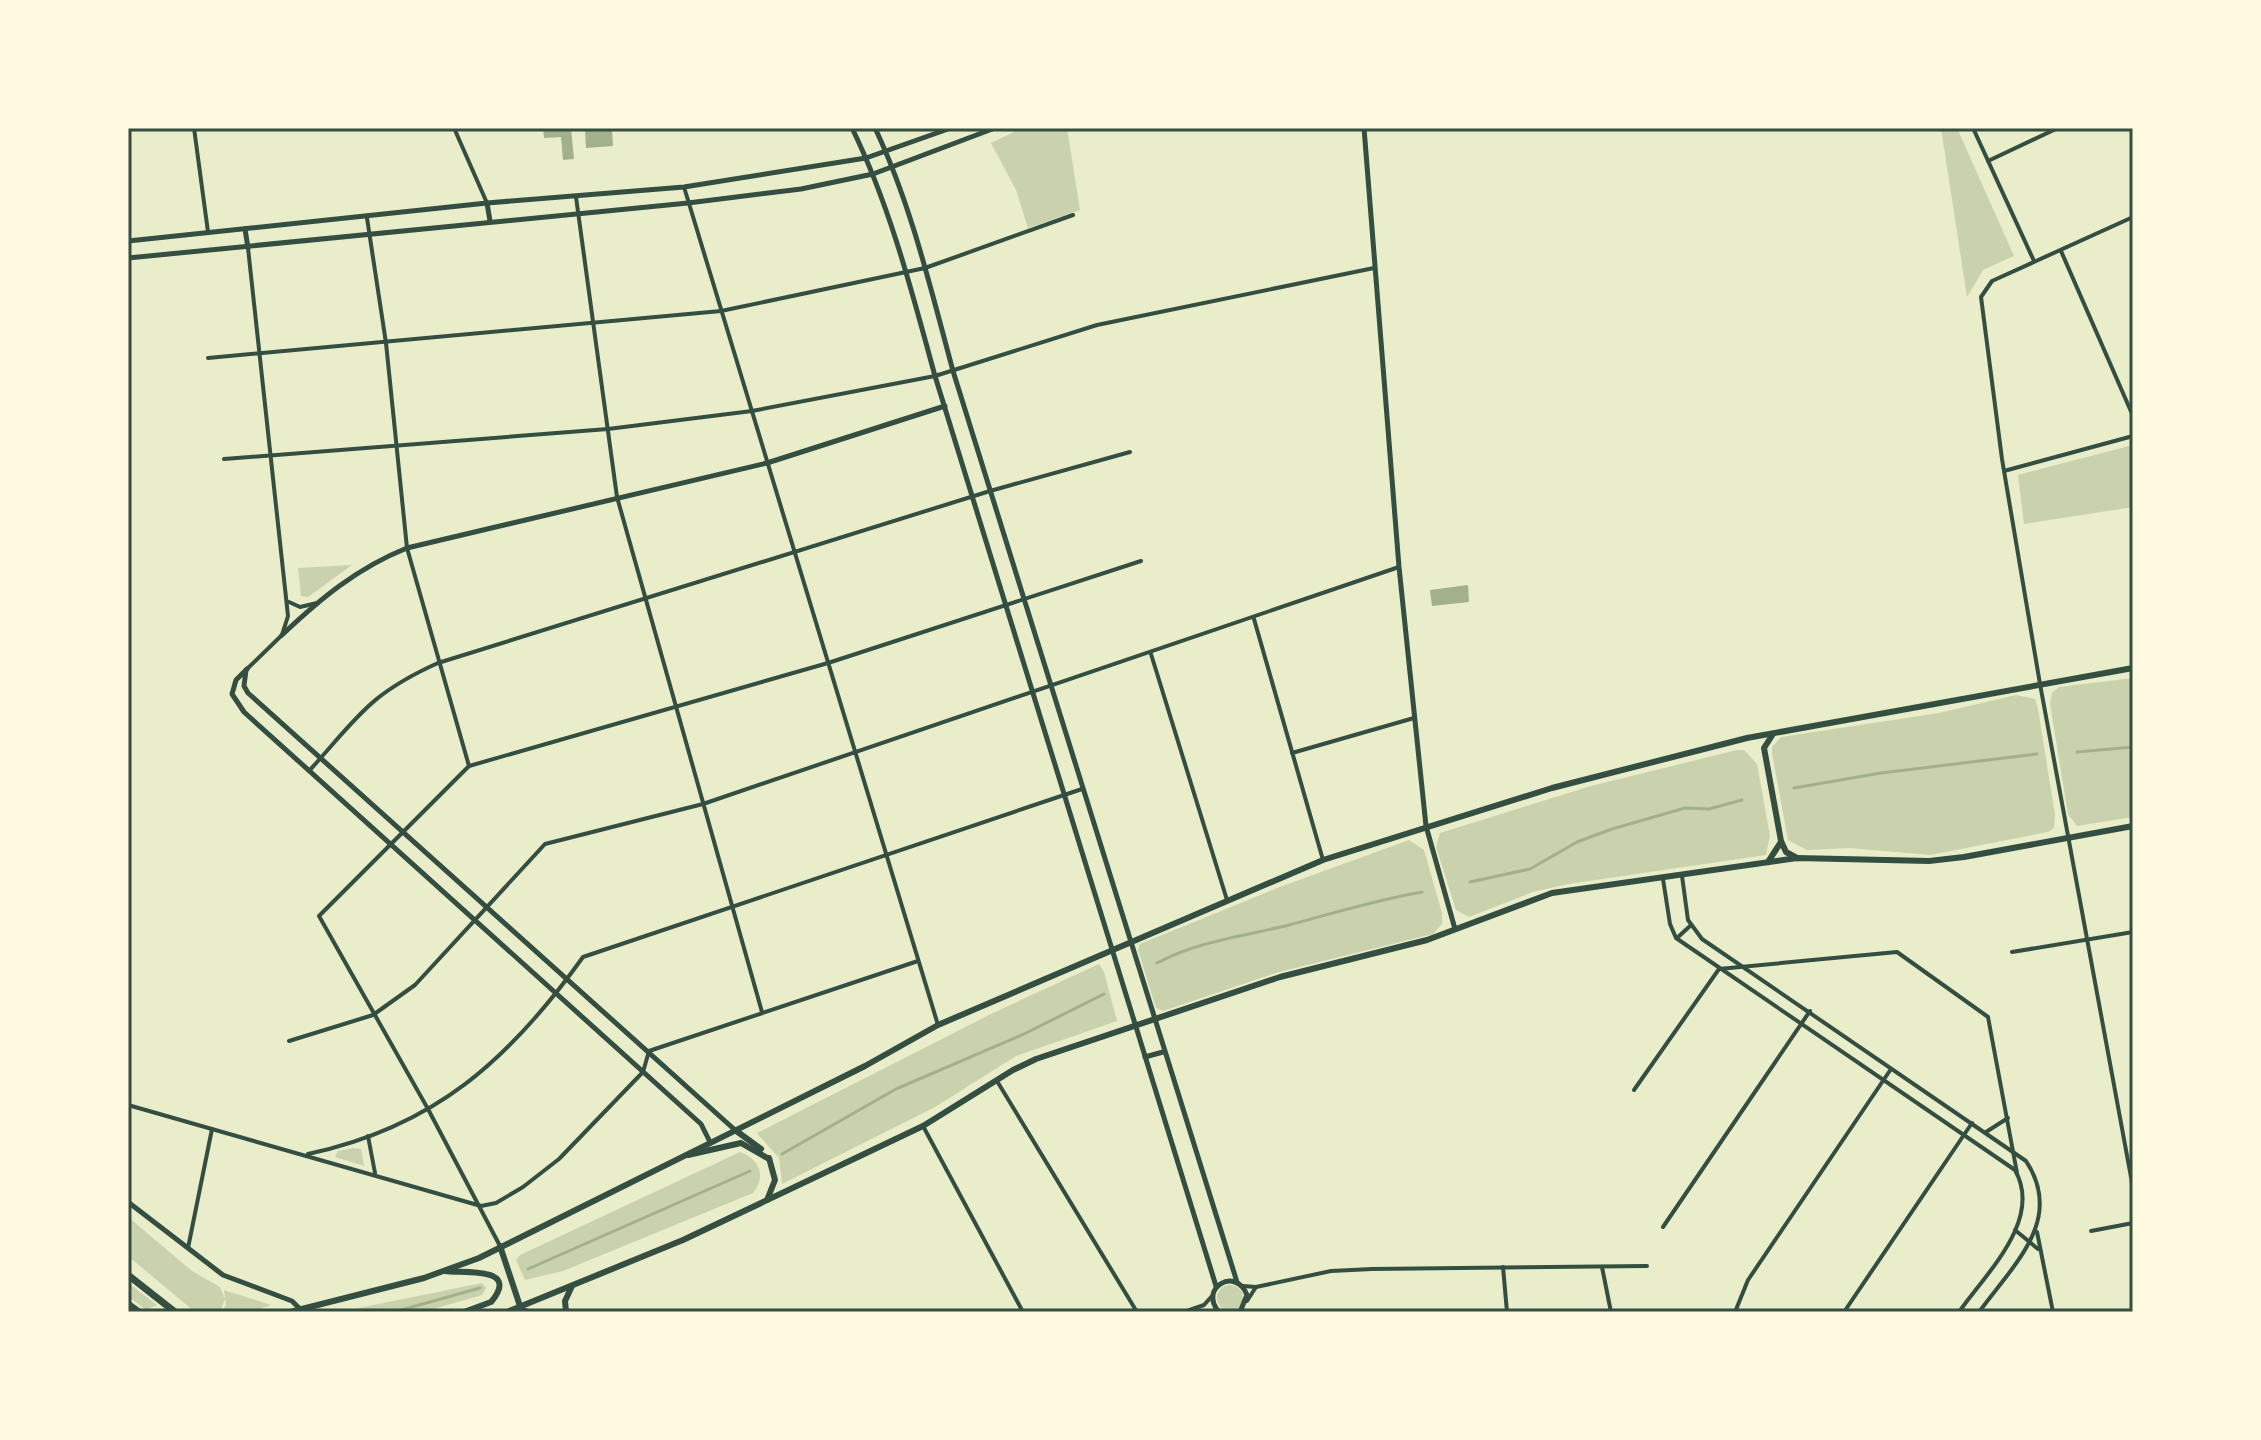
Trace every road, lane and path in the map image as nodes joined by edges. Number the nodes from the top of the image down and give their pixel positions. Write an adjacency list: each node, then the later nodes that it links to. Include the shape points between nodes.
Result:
1 (194, 128): 25 (street)
2 (454, 128): 17 (street)
3 (852, 128): 11 (main road)
4 (875, 128): 10 (main road)
5 (951, 128): 10 (main road)
6 (995, 128): 13 (main road)
7 (1364, 128): 33 (main road)
8 (1973, 128): 12 (street)
9 (2058, 128): 12 (street)
10 (886, 152): 11 (main road); 13 (main road)
11 (866, 158): 14 (main road); 15 (main road)
12 (1988, 161): 31 (street)
13 (892, 167): 14 (main road); 32 (main road)
14 (873, 174): 18 (main road); 34 (main road)
15 (684, 187): 16 (main road); 18 (street)
16 (576, 197): 17 (main road); 19 (street)
17 (487, 203): 22 (main road); 23 (main road)
18 (688, 203): 19 (main road); 35 (street)
19 (579, 214): 23 (main road); 36 (street)
20 (1073, 215): 32 (street)
21 (2133, 217): 29 (street)
22 (367, 218): 24 (main road); 26 (street)
23 (490, 221): 26 (main road)
24 (245, 229): 25 (main road); 28 (main road)
25 (208, 232): 27 (main road)
26 (370, 235): 28 (main road); 37 (street)
27 (128, 241)
28 (248, 248): 30 (main road); 38 (street)
29 (2061, 251): 31 (street); 44 (street)
30 (128, 258)
31 (2034, 261): 52 (street, via 1992,281 1981,297)
32 (925, 268): 34 (street); 40 (main road)
33 (1374, 268): 40 (street, via 1097,325); 59 (main road)
34 (906, 272): 35 (street); 41 (main road)
35 (721, 311): 36 (street); 43 (street)
36 (594, 325): 37 (street); 45 (street)
37 (386, 343): 38 (street); 47 (street)
38 (260, 354): 39 (street); 49 (street)
39 (208, 358)
40 (953, 371): 41 (street); 53 (main road)
41 (935, 376): 42 (main road); 43 (street)
42 (945, 406): 51 (main road); 55 (main road)
43 (752, 411): 45 (street); 51 (street)
44 (2133, 416)
45 (608, 429): 47 (street); 54 (street)
46 (2133, 436): 52 (street)
47 (397, 445): 49 (street); 56 (street)
48 (1130, 452): 53 (street)
49 (271, 455): 50 (street); 61 (street)
50 (224, 459)
51 (767, 463): 54 (main road); 57 (street)
52 (2004, 471): 72 (street)
53 (990, 491): 55 (street); 60 (main road)
54 (617, 497): 56 (main road); 62 (street)
55 (973, 497): 57 (street); 64 (main road)
56 (407, 548): 63 (main road, via 376,561); 68 (street)
57 (794, 553): 62 (street); 69 (street)
58 (1141, 561): 60 (street)
59 (1399, 567): 65 (street); 76 (main road)
60 (1023, 599): 64 (street); 73 (main road)
61 (288, 600): 63 (street, via 300,607); 66 (street)
62 (646, 600): 68 (street); 75 (street)
63 (317, 603): 66 (main road)
64 (1007, 607): 69 (street); 74 (main road)
65 (1254, 619): 67 (street); 81 (street)
66 (282, 635): 71 (street)
67 (1151, 654): 73 (street); 100 (street)
68 (438, 663): 82 (street, via 373,699); 83 (street)
69 (828, 663): 75 (street); 80 (street)
70 (2133, 668): 72 (main road)
71 (247, 669): 82 (main road, via 248,693); 84 (main road, via 233,687 237,704)
72 (2040, 684): 77 (main road); 91 (street)
73 (1051, 687): 74 (street); 85 (main road)
74 (1033, 694): 80 (street); 86 (main road)
75 (677, 708): 83 (street); 87 (street)
76 (1414, 718): 81 (street); 88 (main road)
77 (1776, 732): 78 (main road); 79 (main road)
78 (1747, 738): 79 (main road); 88 (main road)
79 (1764, 748): 92 (main road)
80 (855, 753): 87 (street); 94 (street)
81 (1292, 753): 96 (street)
82 (321, 758): 84 (street); 90 (main road)
83 (469, 766): 90 (street)
84 (309, 771): 93 (main road)
85 (1082, 789): 86 (street); 108 (main road)
86 (1065, 795): 94 (street); 110 (main road)
87 (703, 804): 101 (street, via 545,844); 102 (street)
88 (1426, 826): 96 (main road); 105 (main road)
89 (2133, 826): 91 (main road)
90 (405, 833): 93 (street); 101 (main road)
91 (2067, 838): 95 (main road, via 1929,861); 109 (street)
92 (1781, 841): 95 (main road); 97 (main road)
93 (392, 845): 103 (main road); 119 (street, via 319,916)
94 (886, 855): 102 (street); 112 (street)
95 (1797, 858): 97 (main road)
96 (1323, 860): 100 (main road)
97 (1768, 862): 98 (main road)
98 (1682, 876): 99 (main road); 104 (street)
99 (1663, 879): 105 (main road, via 1552,893); 107 (street)
100 (1227, 900): 108 (main road)
101 (488, 907): 103 (street); 115 (main road)
102 (732, 907): 115 (street, via 583,957); 118 (street)
103 (475, 921): 116 (main road); 119 (street, via 415,985)
104 (1690, 926): 107 (street); 113 (street)
105 (1455, 929): 120 (main road, via 1280,977)
106 (2133, 932): 109 (street)
107 (1676, 938): 114 (street)
108 (1129, 941): 110 (main road); 120 (main road)
109 (2085, 941): 111 (street); 150 (street)
110 (1112, 948): 122 (main road); 123 (main road)
111 (2012, 952)
112 (918, 961): 118 (street); 122 (street)
113 (1743, 967): 114 (street); 117 (street); 135 (street, via 1897,952 1988,1017)
114 (1719, 969): 121 (street); 132 (street)
115 (568, 978): 116 (street); 125 (main road)
116 (557, 994): 129 (main road); 134 (street, via 499,1060)
117 (1810, 1011): 121 (street); 128 (street)
118 (762, 1013): 125 (street)
119 (373, 1015): 124 (street); 134 (street)
120 (1154, 1021): 123 (main road); 126 (main road)
121 (1802, 1023): 130 (street); 155 (street)
122 (938, 1025): 139 (main road)
123 (1137, 1027): 127 (main road); 131 (main road, via 1036,1059)
124 (289, 1041)
125 (649, 1051): 129 (street); 139 (main road)
126 (1163, 1052): 127 (main road); 168 (main road)
127 (1145, 1057): 170 (main road)
128 (1891, 1068): 130 (street); 136 (street)
129 (643, 1072): 143 (main road, via 701,1124); 153 (street, via 559,1159 523,1187)
130 (1884, 1079): 141 (street); 192 (street, via 1748,1280)
131 (996, 1080): 137 (main road); 187 (street)
132 (1634, 1090)
133 (128, 1105): 138 (street)
134 (428, 1109): 142 (street); 153 (street)
135 (2008, 1118): 140 (street); 144 (street)
136 (1972, 1123): 140 (street); 141 (street)
137 (923, 1126): 151 (main road); 186 (street)
138 (212, 1129): 145 (street); 161 (street)
139 (735, 1130): 143 (main road); 147 (main road)
140 (1986, 1132): 144 (street)
141 (1965, 1134): 149 (street); 193 (street)
142 (367, 1135): 145 (street); 148 (street)
143 (710, 1142): 146 (main road)
144 (2014, 1150): 149 (street); 157 (street, via 2039,1188)
145 (306, 1154): 148 (street)
146 (681, 1156): 147 (main road, via 741,1143); 160 (main road)
147 (769, 1159): 151 (main road, via 775,1180)
148 (375, 1173): 153 (street)
149 (2018, 1174): 156 (street, via 2025,1199)
150 (2133, 1188)
151 (767, 1200): 169 (main road)
152 (128, 1202): 161 (main road)
153 (481, 1206): 160 (street)
154 (2133, 1223): 158 (street)
155 (1663, 1227)
156 (2015, 1230): 159 (street); 194 (street)
157 (2037, 1230): 159 (street); 162 (street)
158 (2091, 1231)
159 (2030, 1241): 162 (street); 195 (street)
160 (500, 1246): 166 (main road); 177 (main road)
161 (188, 1248): 176 (main road, via 223,1275 292,1301)
162 (2040, 1250): 196 (street)
163 (1602, 1266): 164 (street); 165 (street); 191 (street)
164 (1647, 1266)
165 (1503, 1267): 171 (street, via 1331,1271); 190 (street)
166 (444, 1271): 176 (main road); 182 (main road, via 485,1271 495,1279 491,1302)
167 (128, 1275): 180 (highway)
168 (1240, 1284): 170 (main road, via 1226,1280); 171 (street); 175 (main road)
169 (572, 1286): 177 (main road); 185 (main road)
170 (1216, 1286): 172 (main road)
171 (1256, 1287): 175 (street)
172 (1212, 1296): 174 (street); 178 (main road)
173 (128, 1304): 179 (highway)
174 (1204, 1305): 178 (street); 188 (street)
175 (1247, 1306): 189 (main road)
176 (302, 1310): 181 (main road)
177 (522, 1310): 183 (main road); 184 (street)
178 (1217, 1310)
179 (139, 1312)
180 (174, 1312)
181 (290, 1312)
182 (464, 1312)
183 (507, 1312)
184 (533, 1312)
185 (566, 1312)
186 (1023, 1312)
187 (1137, 1312)
188 (1184, 1312)
189 (1240, 1312)
190 (1507, 1312)
191 (1611, 1312)
192 (1735, 1312)
193 (1844, 1312)
194 (1959, 1312)
195 (1979, 1312)
196 (2053, 1312)

